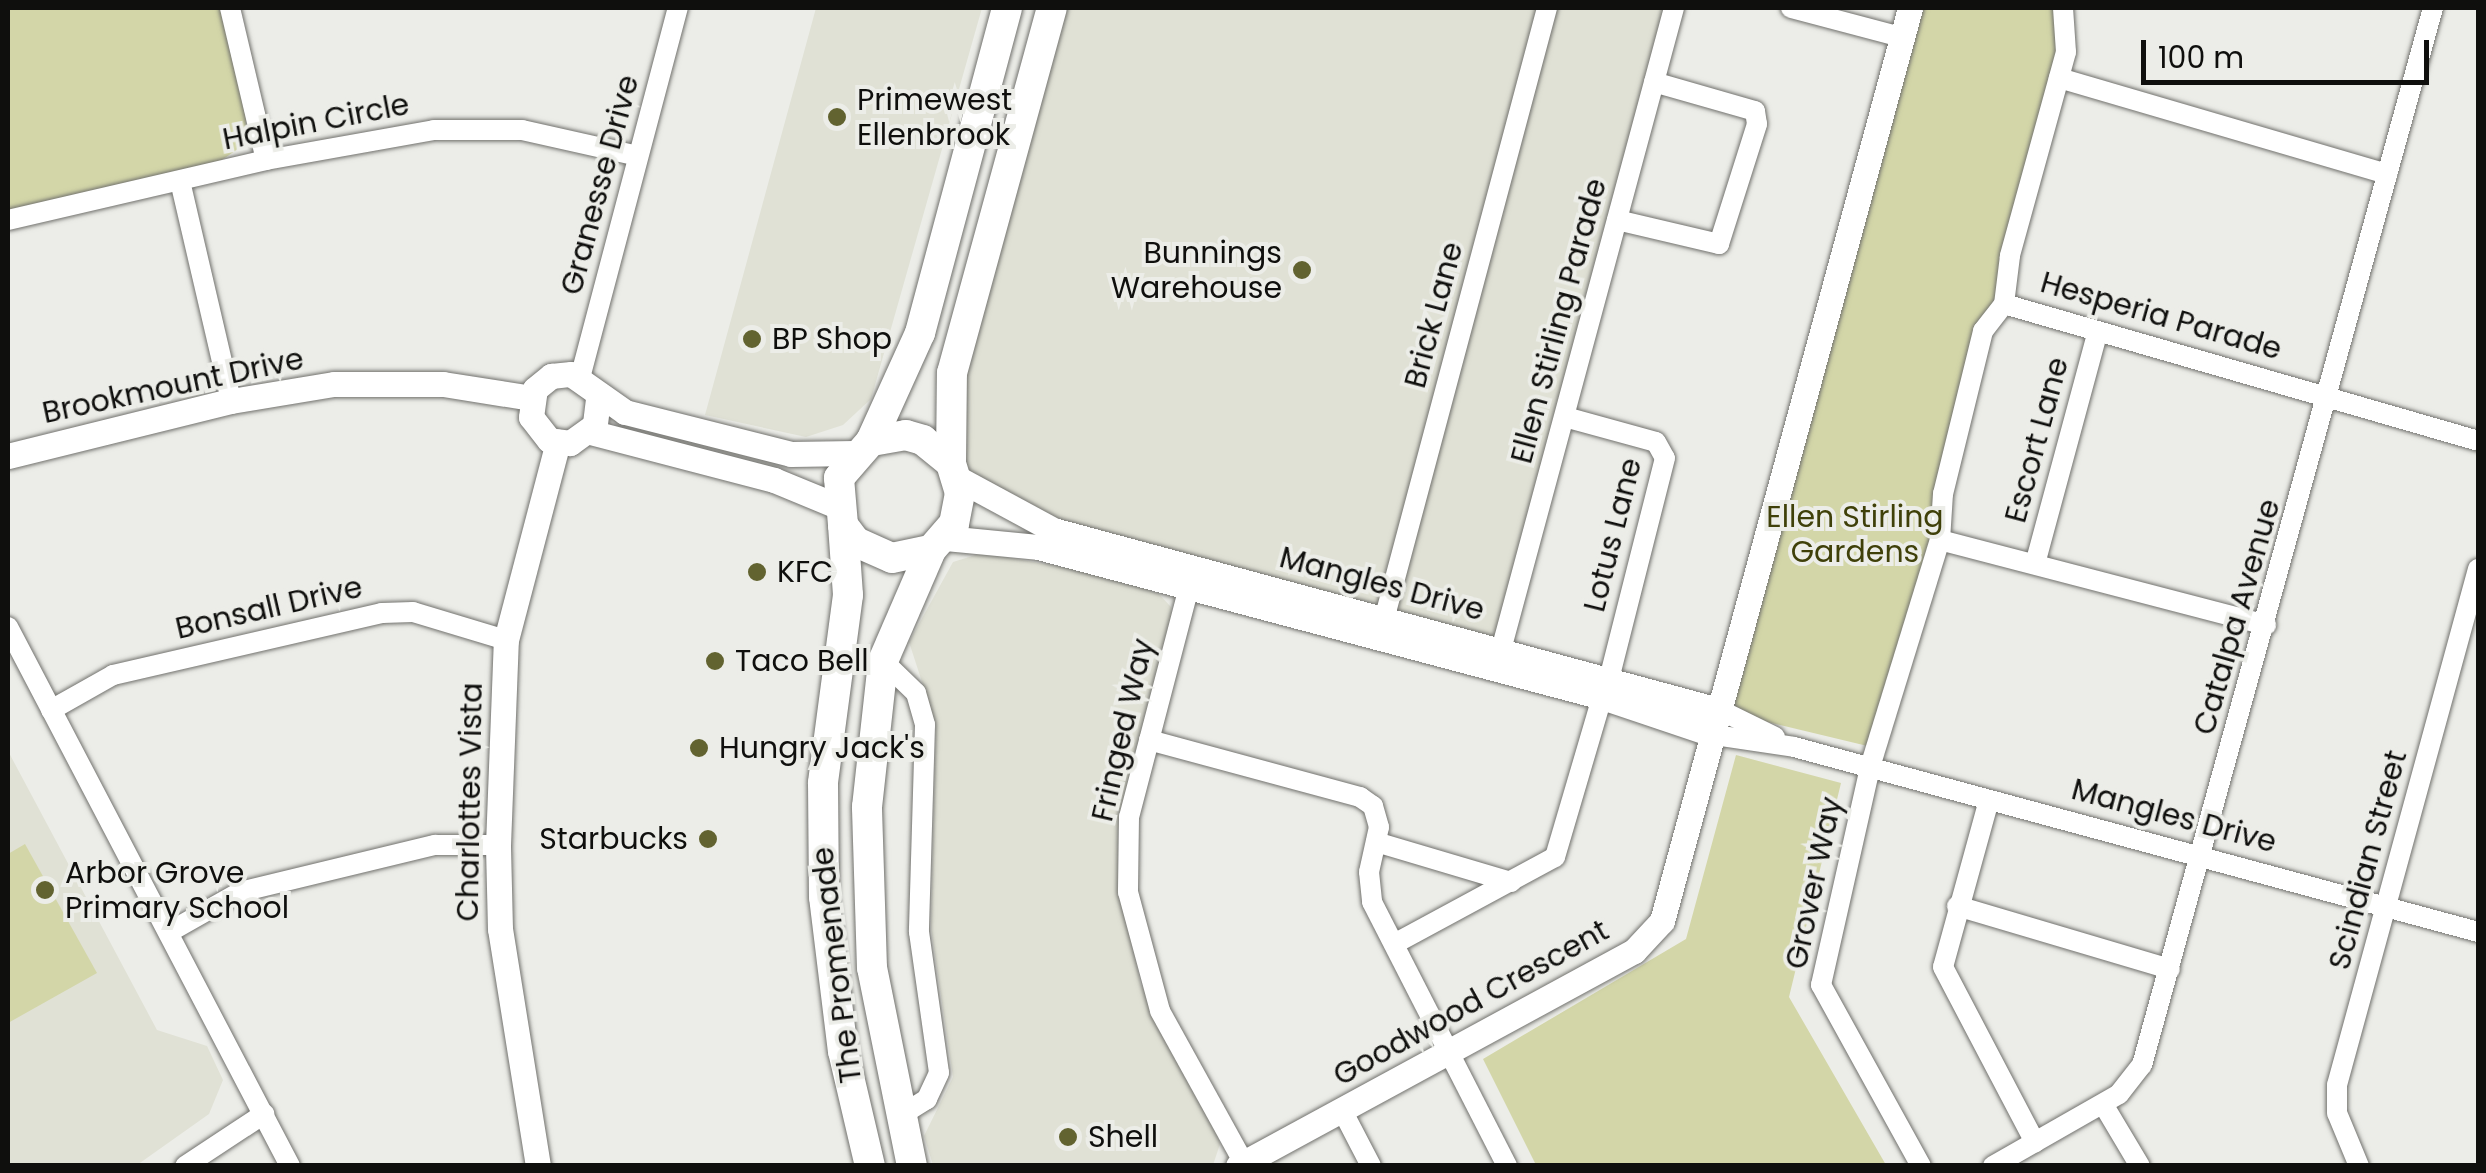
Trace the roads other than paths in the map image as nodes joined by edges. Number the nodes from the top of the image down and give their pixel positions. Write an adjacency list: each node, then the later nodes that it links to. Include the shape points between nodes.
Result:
1 (230, 8): 15 (street)
2 (678, 8): 14 (street, Granesse Drive)
3 (1007, 8): 31 (main road, via 920,333)
4 (1052, 8): 33 (main road, via 952,373)
5 (1547, 8): 44 (street, Brick Lane)
6 (1674, 8): 13 (street, Ellen Stirling Parade)
7 (1791, 8): 11 (street)
8 (1910, 8): 11 (street)
9 (2062, 8): 12 (street, Hesperia Parade, via 2068,31)
10 (2434, 8): 16 (street, Catalpa Avenue)
11 (1901, 37): 50 (street)
12 (2060, 78): 16 (street); 20 (street, Hesperia Parade, via 2010,256)
13 (1654, 82): 19 (street, Ellen Stirling Parade); 19 (street, via 1755,111 1757,124 1718,244)
14 (638, 156): 15 (street, Halpin Circle, via 481,126 385,136); 22 (street, Granesse Drive)
15 (266, 160): 17 (street, Halpin Circle)
16 (2387, 174): 24 (street, Catalpa Avenue)
17 (180, 181): 18 (street, Halpin Circle); 26 (street)
18 (8, 220)
19 (1617, 220): 27 (street, Ellen Stirling Parade)
20 (2004, 304): 21 (street, Hesperia Parade); 36 (street, Grover Way, via 1983,331 1943,494)
21 (2098, 331): 24 (street, Hesperia Parade); 39 (street, Escort Lane)
22 (580, 378): 23 (street, via 551,376); 25 (street)
23 (531, 398): 26 (street, Brookmount Drive, via 443,384 366,382); 30 (street, via 534,426)
24 (2328, 398): 29 (street, Hesperia Parade); 42 (street, Catalpa Avenue)
25 (598, 399): 28 (street); 31 (street, via 625,412 791,454)
26 (230, 401): 32 (street, Brookmount Drive)
27 (1565, 416): 46 (street, Ellen Stirling Parade); 48 (street, Lotus Lane, via 1656,442 1666,458)
28 (590, 432): 30 (street); 34 (street, via 774,480)
29 (2478, 441)
30 (558, 442): 45 (street, Charlottes Vista)
31 (862, 447): 33 (main road, via 906,435 924,440); 34 (main road, via 839,478)
32 (8, 456)
33 (954, 471): 35 (street, Mangles Drive, via 1028,520); 37 (main road, via 959,509)
34 (840, 516): 37 (main road, via 856,542 892,558); 74 (main road, The Promenade, via 848,595 828,732 823,861 843,1051)
35 (1092, 540): 38 (street); 44 (street, Mangles Drive)
36 (1940, 540): 39 (street); 52 (street, Grover Way)
37 (938, 544): 38 (street, Mangles Drive); 47 (main road, The Promenade)
38 (1065, 554): 41 (street, Mangles Drive)
39 (2035, 564): 42 (street)
40 (2478, 569): 59 (street, Scindian Street)
41 (1189, 586): 44 (street, Mangles Drive); 51 (street, Fringed Way)
42 (2266, 626): 56 (street, Catalpa Avenue)
43 (8, 627): 49 (street)
44 (1382, 628): 46 (street, Mangles Drive); 48 (street, Mangles Drive)
45 (506, 640): 49 (street, Bonsall Drive, via 413,612 382,612 113,675); 55 (street, Charlottes Vista)
46 (1501, 650): 48 (street, Mangles Drive)
47 (883, 661): 68 (main road, The Promenade, via 870,756 866,892); 68 (street, via 916,694 924,725 919,932 939,1073 927,1099)
48 (1606, 688): 50 (street, Mangles Drive); 57 (street, Lotus Lane, via 1560,851)
49 (52, 710): 60 (street)
50 (1719, 723): 52 (street, Mangles Drive); 64 (street, Goodwood Crescent, via 1667,911 1650,940)
51 (1149, 740): 54 (street, via 1360,797 1378,818); 70 (street, Fringed Way, via 1129,817 1132,924 1160,1010)
52 (1870, 767): 53 (street, Mangles Drive); 78 (street, Grover Way, via 1822,985)
53 (1989, 800): 56 (street, Mangles Drive); 58 (street)
54 (1376, 842): 57 (street); 62 (street, via 1369,886)
55 (498, 846): 60 (street, via 435,845 240,892); 73 (street, Charlottes Vista, via 507,986)
56 (2200, 856): 59 (street, Mangles Drive); 63 (street, Catalpa Avenue)
57 (1510, 882): 62 (street, Lotus Lane)
58 (1957, 906): 63 (street); 69 (street, via 1944,952 1947,981)
59 (2386, 907): 61 (street, Mangles Drive); 81 (street, Scindian Street, via 2337,1085 2337,1113)
60 (171, 932): 67 (street)
61 (2478, 932)
62 (1394, 944): 64 (street)
63 (2170, 969): 65 (street, Catalpa Avenue, via 2142,1065)
64 (1450, 1053): 66 (street, Goodwood Crescent); 77 (street)
65 (2103, 1104): 69 (street, Catalpa Avenue); 80 (street)
66 (1342, 1110): 70 (street, Goodwood Crescent); 76 (street)
67 (264, 1114): 71 (street); 72 (street)
68 (898, 1117): 75 (main road, The Promenade)
69 (2035, 1142): 79 (street, Catalpa Avenue)
70 (1241, 1164)
71 (185, 1166)
72 (290, 1166)
73 (538, 1166)
74 (870, 1166)
75 (912, 1166)
76 (1371, 1166)
77 (1507, 1166)
78 (1921, 1166)
79 (1993, 1166)
80 (2140, 1166)
81 (2360, 1166)

